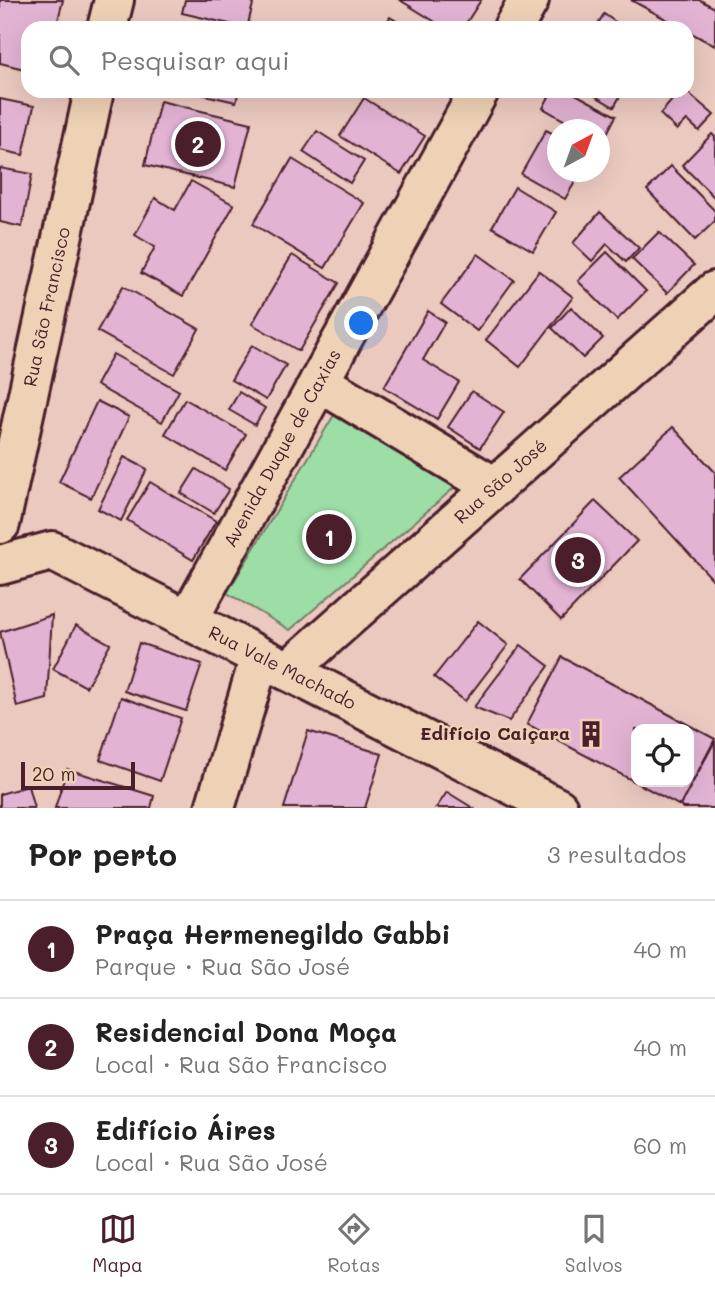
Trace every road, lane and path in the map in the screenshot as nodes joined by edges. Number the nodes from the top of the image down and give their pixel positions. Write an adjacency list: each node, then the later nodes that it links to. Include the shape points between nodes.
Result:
1 (114, 0): 3 (street)
2 (529, 0): 4 (street)
3 (109, 21)
4 (517, 21)
5 (92, 98): 10 (street, Rua São Francisco)
6 (475, 98): 8 (street, Avenida Duque de Caxias)
7 (715, 291): 9 (street, Rua São José)
8 (319, 382): 9 (street); 12 (street, Avenida Duque de Caxias)
9 (495, 487): 13 (street, Rua São José)
10 (0, 524)
11 (0, 565): 12 (street, Rua Vale Machado, via 52,551)
12 (188, 620): 13 (street, Rua Vale Machado)
13 (274, 664): 14 (street); 15 (street, Rua Vale Machado)
14 (215, 808)
15 (558, 808)

